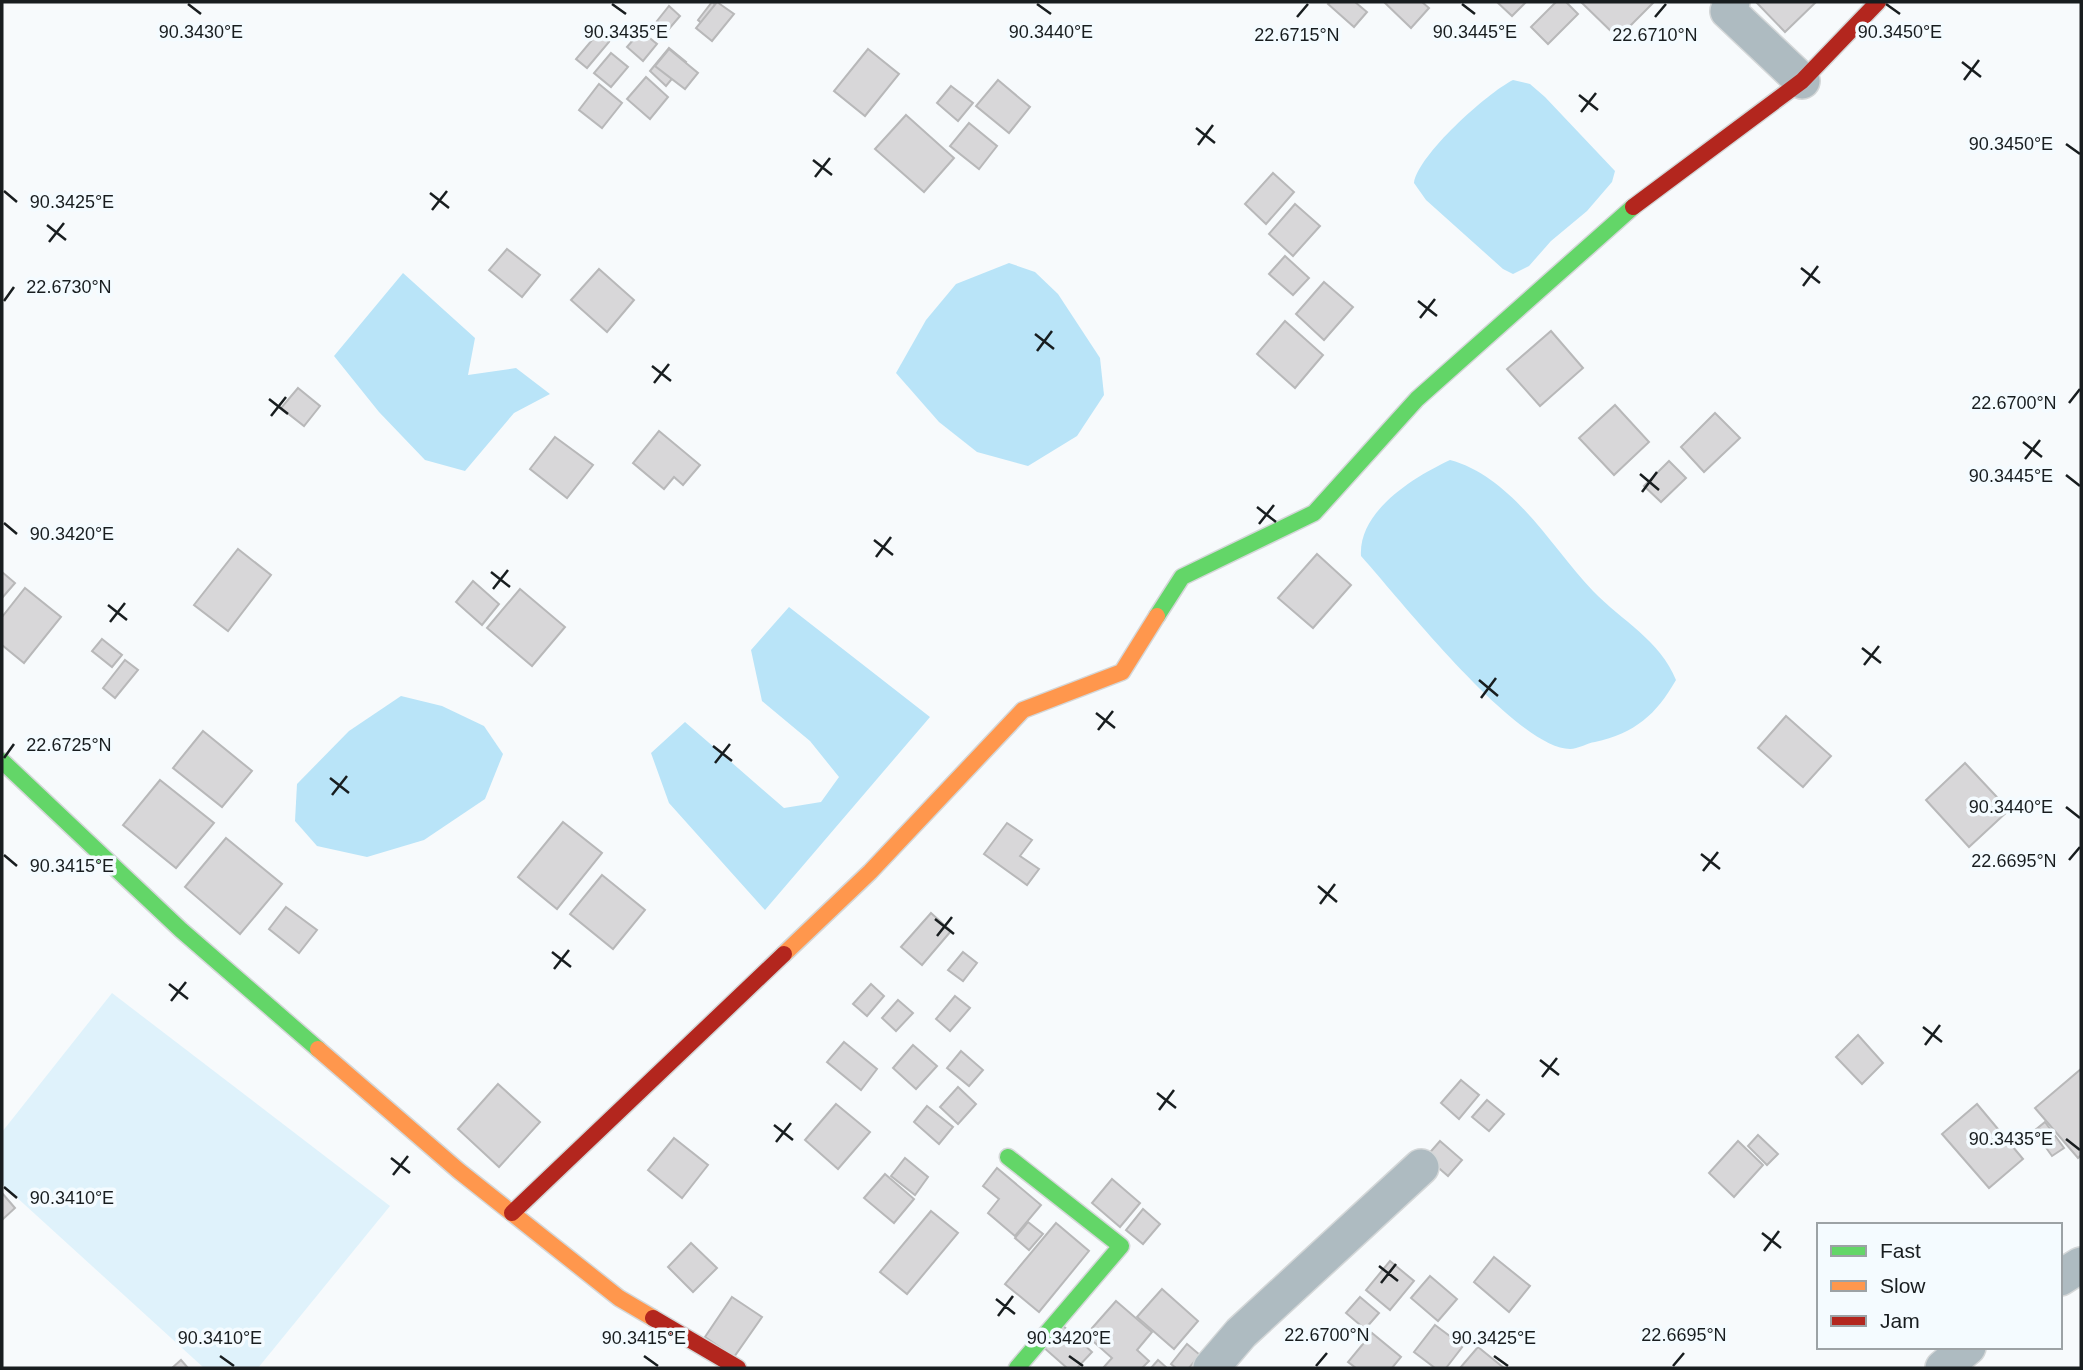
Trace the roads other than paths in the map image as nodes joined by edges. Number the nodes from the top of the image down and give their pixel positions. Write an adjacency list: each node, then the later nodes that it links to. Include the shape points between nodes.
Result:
1 (1731, 2): 3 (street, via 1728,11)
2 (1878, 2): 3 (street)
3 (1802, 81): 7 (street, via 1618,221 1417,399 1314,513 1182,577 1122,672 1023,710 870,872)
4 (2, 761): 7 (street, via 181,930)
5 (1008, 1157): 12 (street, via 1121,1246)
6 (1422, 1167): 13 (street, via 1241,1333)
7 (512, 1213): 11 (street, via 619,1298)
8 (2081, 1265): 9 (street)
9 (2062, 1277)
10 (1966, 1349): 14 (street)
11 (738, 1368)
12 (1017, 1368)
13 (1211, 1368)
14 (1943, 1368)

